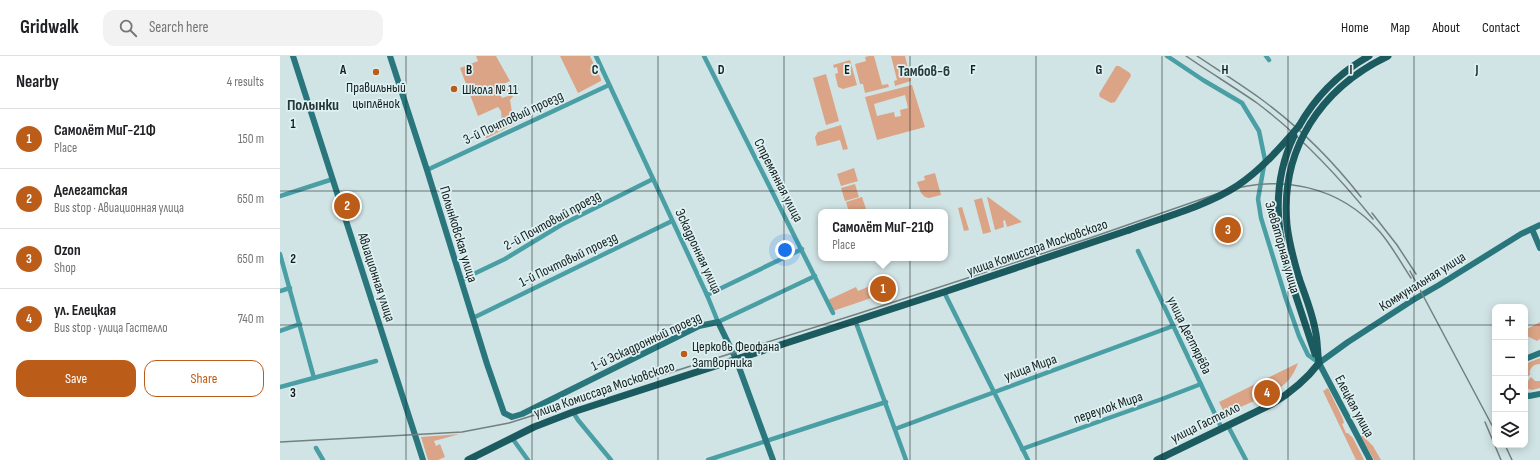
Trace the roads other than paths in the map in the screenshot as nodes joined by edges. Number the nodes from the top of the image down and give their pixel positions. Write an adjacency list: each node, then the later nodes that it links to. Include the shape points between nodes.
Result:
1 (293, 56): 11 (street, Авиационная улица)
2 (390, 56): 10 (street, Полынковская улица)
3 (596, 56): 8 (street, Эскадронная улица)
4 (704, 56): 18 (street, Стремянная улица)
5 (1167, 56): 38 (street, Элеваторная улица, via 1242,103 1259,130 1265,160 1258,199 1261,218 1299,336 1308,354)
6 (1369, 56): 9 (main road, via 1333,82 1316,100)
7 (1388, 56): 38 (main road, bridge, via 1355,75 1336,91 1305,133 1290,176 1286,208 1288,235 1316,329)
8 (609, 85): 10 (street, 3-й Почтовый проезд); 12 (street, Эскадронная улица)
9 (1299, 126): 25 (main road, улица Комиссара Московского, bridge, via 1256,171 1233,189 1129,230); 38 (main road, bridge, via 1282,168 1278,201 1280,236 1291,281 1313,352)
10 (427, 170): 22 (street, Полынковская улица)
11 (333, 178): 13 (street); 55 (street, Авиационная улица)
12 (653, 179): 14 (street, Эскадронная улица); 22 (street, 2-й Почтовый проезд, via 561,225 504,259)
13 (280, 196)
14 (672, 221): 26 (street, Эскадронная улица); 28 (street, 1-й Почтовый проезд)
15 (1540, 225): 16 (street, Коммунальная улица)
16 (1532, 229): 17 (street); 38 (street, Коммунальная улица, via 1413,300)
17 (1540, 248)
18 (802, 249): 21 (street, Стремянная улица); 26 (street)
19 (1138, 251): 32 (street, улица Дегтярёва)
20 (280, 254): 23 (street)
21 (815, 276): 27 (street, Стремянная улица); 30 (street, 1-й Эскадронный проезд)
22 (461, 280): 28 (street, Полынковская улица)
23 (290, 288): 24 (street); 31 (street)
24 (280, 291)
25 (944, 292): 29 (main road, улица Комиссара Московского); 42 (street)
26 (707, 295): 30 (street, Эскадронная улица)
27 (833, 313)
28 (473, 318): 47 (street, Полынковская улица, via 502,411)
29 (855, 320): 36 (main road, улица Комиссара Московского); 45 (street)
30 (718, 322): 36 (street, Эскадронная улица); 47 (street, 1-й Эскадронный проезд, via 698,326 522,414)
31 (300, 324): 33 (street); 39 (street)
32 (1173, 326): 40 (street, улица Дегтярёва); 42 (street, улица Мира)
33 (280, 331)
34 (1540, 353): 35 (street)
35 (1528, 358)
36 (736, 359): 46 (main road, улица Комиссара Московского); 51 (street, Эскадронная улица)
37 (376, 361): 39 (street)
38 (1319, 363): 48 (main road, улица Гастелло, via 1284,396); 65 (street, Елецкая улица)
39 (314, 378): 41 (street)
40 (1201, 384): 48 (street, улица Дегтярёва); 53 (street, переулок Мира)
41 (280, 387)
42 (994, 392): 49 (street, улица Мира); 53 (street)
43 (1540, 394): 44 (street)
44 (1528, 396)
45 (886, 402): 49 (street); 51 (street)
46 (573, 412): 50 (main road, улица Комиссара Московского); 58 (street)
47 (509, 417)
48 (1225, 427): 63 (main road, улица Гастелло); 64 (street, улица Дегтярёва)
49 (895, 429): 61 (street)
50 (512, 438): 56 (main road, улица Комиссара Московского); 57 (street)
51 (766, 441): 59 (street); 60 (street, Эскадронная улица)
52 (316, 448): 54 (street)
53 (1022, 449): 62 (street)
54 (323, 460)
55 (423, 460)
56 (468, 460)
57 (528, 460)
58 (611, 460)
59 (708, 460)
60 (773, 460)
61 (906, 460)
62 (1028, 460)
63 (1157, 460)
64 (1246, 460)
65 (1370, 460)

